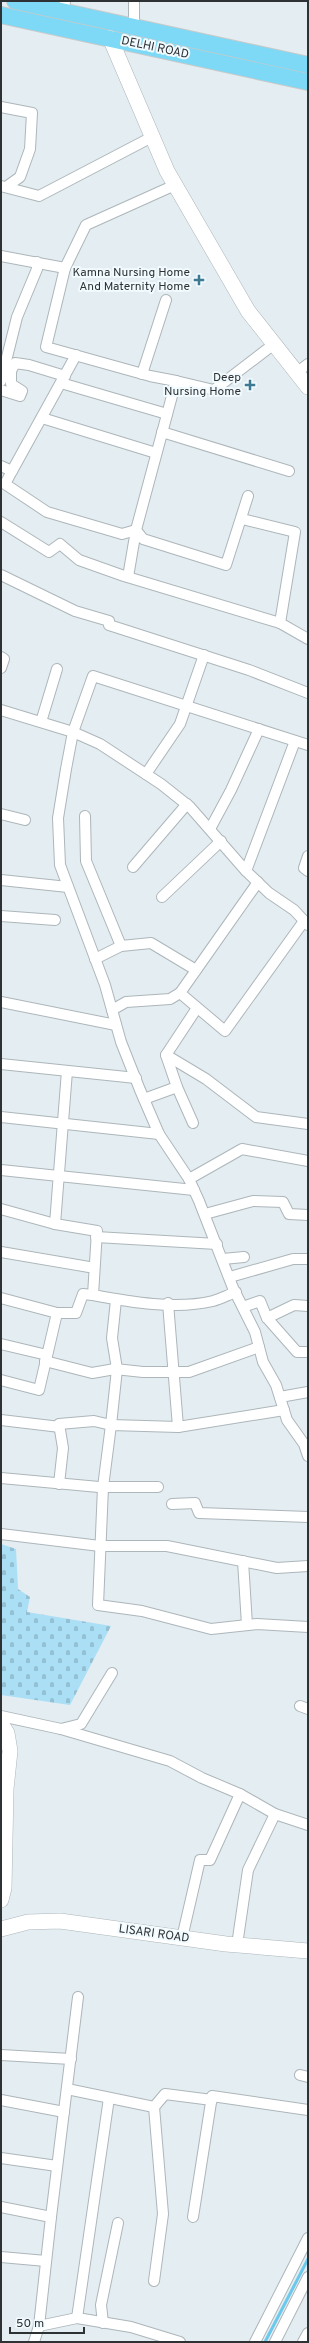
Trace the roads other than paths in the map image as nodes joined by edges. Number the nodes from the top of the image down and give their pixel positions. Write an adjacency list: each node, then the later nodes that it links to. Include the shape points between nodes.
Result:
1 (15, 1): 3 (main road, DELHI ROAD)
2 (134, 1): 6 (street)
3 (64, 6): 5 (main road, DELHI ROAD)
4 (1, 15): 7 (main road, DELHI ROAD)
5 (112, 21): 6 (main road, DELHI ROAD); 7 (main road)
6 (134, 26): 8 (main road, DELHI ROAD)
7 (110, 38): 9 (main road, DELHI ROAD); 13 (street)
8 (231, 48): 9 (main road); 10 (main road, DELHI ROAD)
9 (228, 64): 11 (main road, DELHI ROAD)
10 (308, 65)
11 (308, 82)
12 (1, 107): 15 (street, via 32,113 30,149 20,177)
13 (152, 137): 14 (street); 15 (street, via 39,196)
14 (175, 185): 18 (street, via 86,225); 20 (street, via 248,311)
15 (4, 186)
16 (1, 256): 17 (street)
17 (37, 262): 18 (street); 25 (street, via 37,269 17,317)
18 (66, 268): 21 (street, via 46,347)
19 (166, 300): 23 (street)
20 (274, 344): 22 (street); 26 (street, via 214,390)
21 (76, 355): 23 (street); 24 (street)
22 (302, 368): 27 (street)
23 (142, 374): 26 (street)
24 (63, 379): 28 (street, via 29,365 15,363 11,371 11,384 22,391 20,396); 29 (street); 30 (street)
25 (1, 381)
26 (176, 381): 29 (street)
27 (308, 387)
28 (1, 390)
29 (167, 414): 31 (street)
30 (42, 418): 32 (street); 34 (street)
31 (162, 432): 32 (street); 35 (street)
32 (156, 453): 39 (street)
33 (1, 466): 34 (street)
34 (12, 471): 39 (street, via 5,484 47,512 122,534)
35 (289, 471)
36 (248, 496): 37 (street)
37 (242, 519): 39 (street, via 226,565 143,539); 42 (street, via 295,532)
38 (1, 522): 41 (street, via 49,552 60,544 79,560)
39 (136, 530): 41 (street)
40 (1, 575): 44 (street, via 75,611 109,621 109,625)
41 (128, 577): 42 (street)
42 (280, 623): 43 (street)
43 (308, 639)
44 (204, 655): 48 (street); 49 (street)
45 (1, 657): 46 (street, via 4,659)
46 (1, 668)
47 (57, 669): 51 (street)
48 (308, 693)
49 (187, 706): 52 (street); 53 (street, via 93,676); 56 (street, via 180,724)
50 (1, 710): 51 (street)
51 (41, 722): 53 (street)
52 (259, 729): 54 (street); 61 (street)
53 (73, 732): 56 (street, via 100,744); 69 (street, via 58,818 60,865)
54 (295, 741): 55 (street); 65 (street)
55 (308, 745)
56 (146, 774): 57 (street)
57 (186, 804): 61 (street); 64 (street)
58 (1, 814): 60 (street)
59 (85, 816): 74 (street, via 86,860)
60 (25, 820)
61 (210, 828): 62 (street)
62 (221, 841): 65 (street); 70 (street)
63 (308, 856): 66 (street, via 304,868)
64 (133, 867)
65 (246, 871): 68 (street)
66 (308, 871)
67 (1, 880): 69 (street)
68 (258, 882): 73 (street, via 294,910); 76 (street)
69 (68, 887): 75 (street)
70 (162, 897)
71 (1, 916): 72 (street)
72 (55, 920)
73 (306, 923): 79 (street, via 261,977 225,1031)
74 (121, 946): 75 (street); 76 (street, via 151,943)
75 (95, 959): 80 (street)
76 (196, 970): 77 (street)
77 (180, 994): 79 (street); 80 (street, via 170,999 126,1002)
78 (1, 1002): 81 (street)
79 (197, 1008): 82 (street)
80 (112, 1010): 81 (street)
81 (116, 1025): 85 (street, via 120,1042)
82 (166, 1055): 86 (street); 91 (street, via 206,1079 256,1117)
83 (1, 1064): 84 (street)
84 (67, 1071): 85 (street); 89 (street)
85 (136, 1078): 87 (street)
86 (177, 1088): 87 (street); 90 (street)
87 (144, 1099): 92 (street)
88 (1, 1117): 89 (street)
89 (62, 1123): 92 (street); 95 (street)
90 (192, 1123)
91 (308, 1124)
92 (158, 1134): 96 (street)
93 (308, 1161): 96 (street, via 242,1149)
94 (1, 1170): 95 (street)
95 (60, 1176): 97 (street); 101 (street)
96 (189, 1179): 97 (street)
97 (194, 1190): 99 (street)
98 (1, 1209): 101 (street)
99 (205, 1214): 100 (street, via 253,1201 283,1202 289,1214); 103 (street)
100 (308, 1215)
101 (55, 1224): 102 (street, via 97,1231)
102 (96, 1237): 103 (street); 111 (street)
103 (217, 1244): 106 (street)
104 (1, 1252): 108 (street)
105 (244, 1257): 106 (street)
106 (223, 1259): 109 (street)
107 (308, 1259): 109 (street, via 293,1259)
108 (89, 1267)
109 (230, 1277): 110 (street)
110 (236, 1292): 114 (street, via 212,1301); 116 (street)
111 (93, 1295): 113 (street); 117 (street, via 83,1294 76,1313)
112 (1, 1298): 117 (street)
113 (116, 1300): 114 (street, via 133,1303); 123 (street, via 112,1338)
114 (168, 1303): 124 (street)
115 (308, 1306): 118 (street, via 294,1305)
116 (243, 1307): 118 (street, via 260,1302); 120 (street)
117 (57, 1313): 122 (street)
118 (267, 1318): 121 (street, via 297,1352)
119 (1, 1344): 122 (street)
120 (259, 1347): 124 (street, via 189,1372); 127 (street, via 263,1362)
121 (308, 1352)
122 (46, 1358): 123 (street, via 92,1373); 125 (street, via 39,1390)
123 (117, 1369): 124 (street); 130 (street)
124 (173, 1372): 131 (street)
125 (1, 1380)
126 (308, 1392): 127 (street)
127 (280, 1397): 128 (street)
128 (284, 1410): 131 (street); 133 (street)
129 (1, 1420): 132 (street)
130 (112, 1425): 131 (street); 132 (street, via 94,1421 59,1424); 136 (street)
131 (178, 1427)
132 (60, 1428): 135 (street, via 63,1448)
133 (308, 1456)
134 (1, 1478): 135 (street)
135 (59, 1484): 136 (street)
136 (103, 1487): 137 (street); 141 (street)
137 (158, 1487)
138 (172, 1504): 139 (street, via 195,1503 199,1513)
139 (308, 1517)
140 (1, 1534): 141 (street)
141 (100, 1546): 142 (street, via 167,1546); 144 (street, via 98,1605 142,1611 211,1629)
142 (243, 1561): 143 (street, via 277,1568); 144 (street)
143 (308, 1566)
144 (247, 1625): 145 (street)
145 (308, 1627)
146 (112, 1673): 149 (street, via 81,1724)
147 (1, 1716): 149 (street)
148 (1, 1723): 153 (street, via 7,1733 10,1750 6,1789 4,1888)
149 (61, 1729): 150 (street, via 170,1761)
150 (240, 1794): 151 (street); 155 (street, via 210,1860 200,1860)
151 (275, 1814): 152 (street); 156 (street, via 248,1870)
152 (308, 1825)
153 (1, 1900)
154 (1, 1929): 155 (street, LISARI ROAD, via 28,1922 60,1921)
155 (182, 1938): 156 (street, LISARI ROAD)
156 (237, 1945): 157 (street, LISARI ROAD)
157 (308, 1951)
158 (78, 1997): 160 (street)
159 (1, 2055): 160 (street)
160 (71, 2059): 161 (street)
161 (67, 2089): 162 (street); 167 (street)
162 (109, 2098): 165 (street); 179 (street)
163 (1, 2100): 167 (street)
164 (212, 2100): 165 (street, via 165,2094); 166 (street, via 212,2096); 172 (street)
165 (154, 2107): 178 (street, via 163,2214)
166 (308, 2110)
167 (64, 2112): 169 (street)
168 (1, 2158): 169 (street)
169 (57, 2166): 171 (street)
170 (1, 2207): 171 (street)
171 (51, 2216): 176 (street)
172 (193, 2217)
173 (118, 2223): 180 (street, via 101,2305)
174 (308, 2238): 185 (street)
175 (1, 2257): 176 (street)
176 (46, 2261): 181 (street)
177 (308, 2277): 186 (street)
178 (154, 2281)
179 (77, 2318): 180 (street); 181 (street)
180 (103, 2323): 184 (street)
181 (39, 2326): 183 (street)
182 (308, 2333): 187 (street)
183 (34, 2342)
184 (180, 2342)
185 (255, 2342)
186 (275, 2342)
187 (303, 2342)

